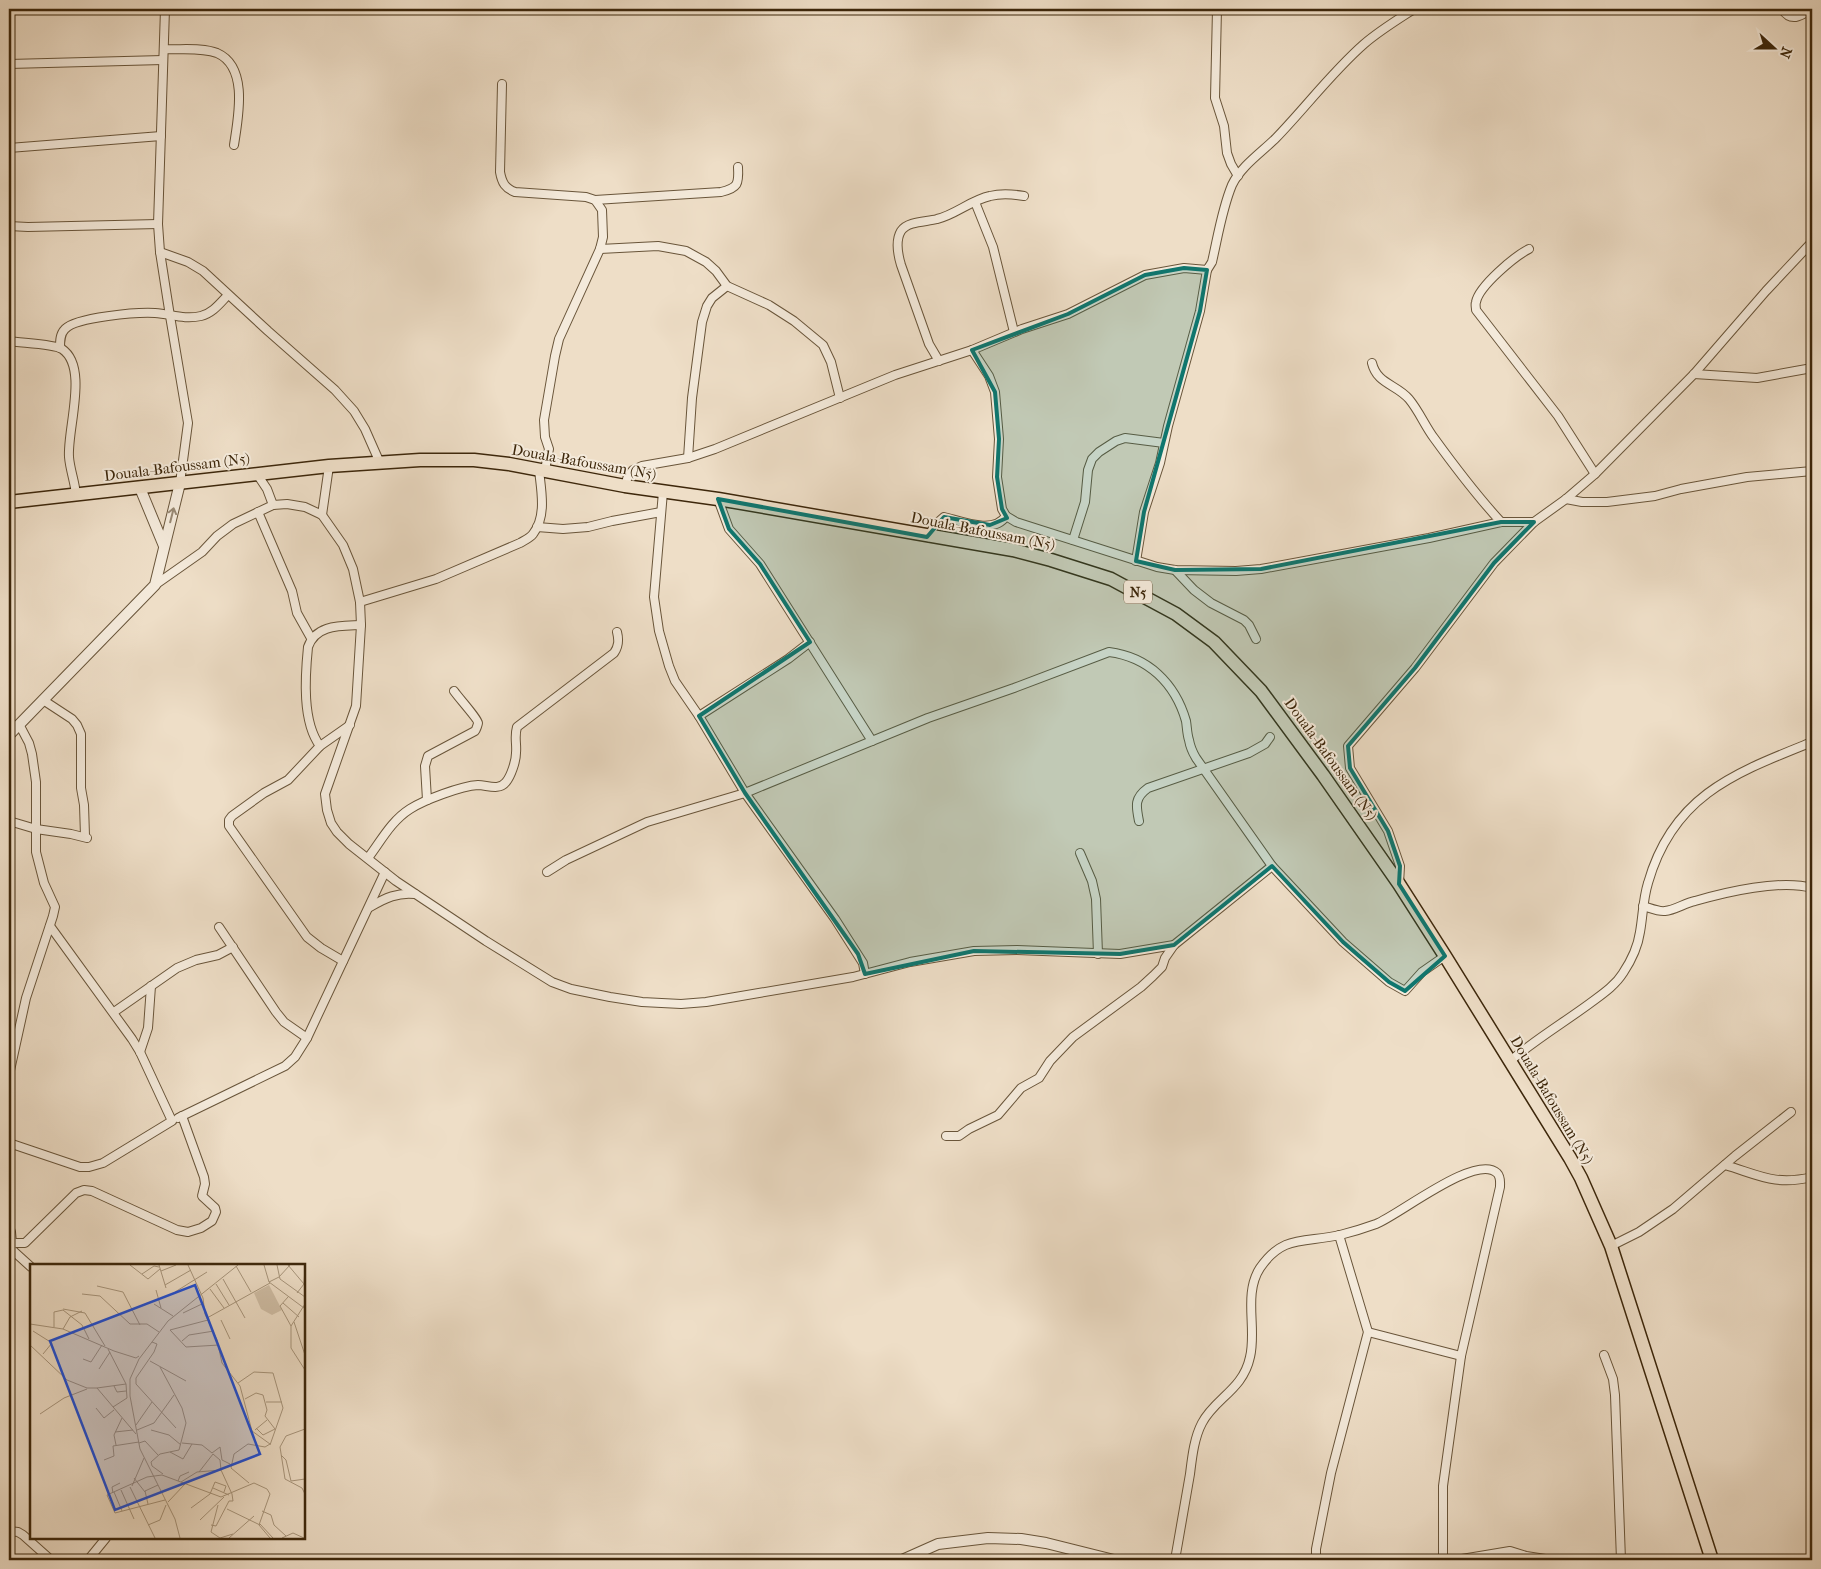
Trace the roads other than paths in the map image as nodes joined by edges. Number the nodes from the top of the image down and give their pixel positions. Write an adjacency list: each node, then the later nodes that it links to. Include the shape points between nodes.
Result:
1 (165, 9): 6 (street)
2 (1218, 9): 14 (street, via 1216,98 1227,153)
3 (1414, 9): 14 (street, via 1364,44)
4 (1782, 9): 5 (street, via 1797,18)
5 (1812, 9)
6 (164, 49): 7 (street); 11 (street, via 198,50 227,59 237,74 239,105)
7 (163, 60): 8 (street); 10 (street)
8 (9, 64)
9 (502, 84): 16 (street, via 500,172 507,189)
10 (161, 136): 12 (street); 18 (street)
11 (234, 145)
12 (9, 148)
13 (738, 167): 16 (street, via 737,184 722,192)
14 (1238, 176): 24 (street, via 1227,201 1212,262)
15 (1024, 196): 17 (street, via 1002,194)
16 (595, 200): 21 (street, via 602,210)
17 (976, 202): 28 (street, via 993,247); 32 (street, via 939,219 906,226 898,242 899,259 914,304 928,344)
18 (158, 224): 19 (street); 23 (street)
19 (9, 226)
20 (1812, 242): 35 (street)
21 (600, 249): 25 (street, via 677,248 706,262); 41 (street, via 559,339 544,420 549,449)
22 (1529, 249): 44 (street, via 1508,262 1495,276 1476,301 1476,310 1558,416)
23 (160, 252): 26 (street, via 203,271); 27 (street)
24 (1207, 270): 28 (street, via 1184,268 1145,275 1068,314); 37 (street, via 1200,311)
25 (727, 286): 36 (street, via 770,305 823,346 831,362); 38 (street, via 712,298 702,322)
26 (228, 295): 27 (street, via 212,312 183,318); 39 (street, via 348,404 365,429)
27 (170, 316): 30 (street, via 134,313 82,321 64,330); 45 (street, via 188,423)
28 (1014, 332): 31 (street)
29 (9, 341): 30 (street)
30 (60, 348): 49 (street, via 73,361 76,376 69,458)
31 (972, 350): 32 (street); 57 (street, via 989,376 994,392 999,439 997,477)
32 (939, 361): 36 (street)
33 (1372, 364): 58 (street, via 1378,377 1400,390 1408,399 1434,438)
34 (1812, 368): 35 (street, via 1757,378)
35 (1694, 374): 44 (street)
36 (840, 398): 38 (street)
37 (1164, 443): 62 (street, via 1125,438 1092,459 1085,502); 64 (street, via 1144,512)
38 (688, 458): 46 (street, via 642,466 633,470)
39 (380, 463): 40 (highway, Douala-Bafoussam (N5) / N5); 41 (highway, Douala-Bafoussam (N5) / N5, via 474,460)
40 (329, 466): 43 (highway, Douala-Bafoussam (N5) / N5); 56 (street)
41 (542, 470): 46 (highway, Douala-Bafoussam (N5) / N5); 60 (street, via 542,510)
42 (1812, 471): 51 (street, via 1746,477 1655,496 1607,502)
43 (257, 474): 45 (highway, Douala-Bafoussam (N5) / N5); 53 (street)
44 (1595, 474): 51 (street)
45 (180, 483): 47 (highway, Douala-Bafoussam (N5) / N5); 63 (street, one-way to 45)
46 (625, 486): 48 (highway, Douala-Bafoussam (N5) / N5)
47 (140, 488): 49 (highway, Douala-Bafoussam (N5) / N5); 63 (street)
48 (663, 492): 50 (highway, Douala-Bafoussam (N5) / N5); 55 (street)
49 (76, 495): 52 (highway, Douala-Bafoussam (N5) / N5)
50 (718, 499): 61 (highway, Douala-Bafoussam (N5) / N5); 72 (street, via 729,529 760,564)
51 (1566, 499): 59 (street)
52 (9, 502)
53 (273, 505): 54 (street); 56 (street, via 305,507)
54 (258, 512): 66 (street, via 233,524 202,552); 70 (street, via 292,590 297,613)
55 (662, 512): 60 (street, via 588,527); 75 (street, via 654,597 659,631 675,681)
56 (322, 514): 67 (street, via 343,545 353,569)
57 (1006, 516): 61 (street, via 990,525 944,517); 62 (street)
58 (1501, 522): 59 (street); 65 (street, via 1261,569)
59 (1534, 522): 94 (street, via 1494,563 1415,668 1348,746 1350,768 1388,831 1400,866)
60 (537, 527): 67 (street, via 520,543 487,559 436,579)
61 (928, 537): 94 (highway, Douala-Bafoussam (N5) / N5, via 1013,550 1051,560 1111,579 1176,614 1214,642 1261,691)
62 (1073, 540): 64 (street)
63 (164, 546): 66 (street)
64 (1136, 561): 65 (street)
65 (1175, 570): 71 (street, via 1211,603 1244,620)
66 (155, 585): 74 (street)
67 (360, 602): 68 (street)
68 (361, 625): 70 (street, via 330,627); 77 (street, via 358,688)
69 (617, 632): 85 (street, via 618,647 614,653 517,727 515,759 505,784 466,787)
70 (311, 638): 82 (street, via 307,658 307,714)
71 (1256, 639)
72 (810, 642): 75 (street); 80 (street)
73 (454, 691): 85 (street, via 478,724 475,731 428,756 425,766)
74 (43, 700): 76 (street); 88 (street, via 72,719 81,734 81,788 87,838)
75 (699, 716): 84 (street)
76 (19, 724): 78 (street); 88 (street, via 30,743 35,767)
77 (350, 725): 82 (street); 90 (street, via 326,794 327,810 337,832)
78 (9, 735)
79 (1270, 737): 83 (street, via 1265,744 1249,753)
80 (872, 741): 83 (street, via 1109,652 1124,654 1144,663 1162,676 1180,705 1189,742); 84 (street)
81 (1812, 742): 97 (street, via 1725,781 1685,811 1667,836 1654,863)
82 (320, 746): 105 (street, via 288,780 232,816 229,826 307,937)
83 (1203, 769): 87 (street, via 1140,793 1137,805); 91 (street)
84 (745, 793): 93 (street, via 647,822); 106 (street, via 835,919 863,963)
85 (427, 800): 90 (street, via 401,815)
86 (9, 821): 88 (street)
87 (1139, 821)
88 (36, 830): 99 (street, via 36,852 44,883 55,907)
89 (1080, 853): 103 (street, via 1096,899)
90 (368, 858): 92 (street)
91 (1272, 866): 101 (street); 104 (street, via 1342,942 1389,982 1405,991 1422,972)
92 (385, 872): 96 (street); 98 (street)
93 (547, 872)
94 (1399, 884): 104 (highway, Douala-Bafoussam (N5) / N5)
95 (1812, 888): 97 (street, via 1782,885 1748,890 1694,901 1665,911)
96 (415, 894): 98 (street, via 390,897); 106 (street, via 552,982 610,997 642,1002 706,1002)
97 (1643, 906): 111 (street, via 1640,933 1622,975 1608,990)
98 (369, 908): 105 (street)
99 (50, 926): 108 (street); 112 (street, via 26,998)
100 (219, 927): 102 (street)
101 (1174, 945): 103 (street, via 1120,954); 116 (street, via 1154,976 1073,1038 1038,1078 1021,1088 998,1115 958,1136)
102 (233, 947): 107 (street, via 218,955 187,963); 109 (street, via 284,1022)
103 (1098, 954): 106 (street, via 974,951)
104 (1446, 956): 111 (highway, Douala-Bafoussam (N5) / N5)
105 (343, 961): 109 (street)
106 (865, 974)
107 (151, 986): 108 (street); 110 (street, via 148,1028)
108 (114, 1012): 110 (street)
109 (307, 1038): 114 (street, via 285,1066)
110 (140, 1052): 115 (street)
111 (1510, 1061): 123 (highway, Douala-Bafoussam (N5) / N5, via 1581,1178)
112 (9, 1076)
113 (1791, 1112): 118 (street)
114 (182, 1116): 115 (street); 122 (street, via 204,1177 202,1196 215,1208 212,1220 194,1231 177,1230 92,1190 84,1190 76,1193 25,1243)
115 (172, 1121): 117 (street, via 103,1163 89,1167 80,1167)
116 (946, 1136)
117 (9, 1143)
118 (1725, 1165): 119 (street, via 1769,1180); 123 (street, via 1656,1222)
119 (1812, 1177)
120 (9, 1226): 122 (street, via 12,1232)
121 (1339, 1235): 125 (street); 127 (street, via 1394,1216 1451,1180 1481,1170 1497,1172 1500,1187); 134 (street, via 1290,1242 1277,1249 1255,1277 1250,1358 1234,1388 1206,1415 1199,1430)
122 (10, 1245): 124 (street)
123 (1611, 1246): 140 (highway, Douala-Bafoussam (N5) / N5)
124 (30, 1266)
125 (1368, 1332): 127 (street); 135 (street, via 1331,1473)
126 (1604, 1355): 139 (street, via 1615,1396)
127 (1461, 1356): 136 (street, via 1443,1486)
128 (9, 1531): 130 (street, via 23,1535)
129 (105, 1539): 131 (street)
130 (51, 1560)
131 (88, 1560)
132 (902, 1560): 133 (street, via 938,1544 988,1538 1029,1540)
133 (1114, 1560)
134 (1175, 1560)
135 (1316, 1560)
136 (1444, 1560)
137 (1463, 1560): 138 (street, via 1510,1552)
138 (1546, 1560)
139 (1621, 1560)
140 (1712, 1560)

